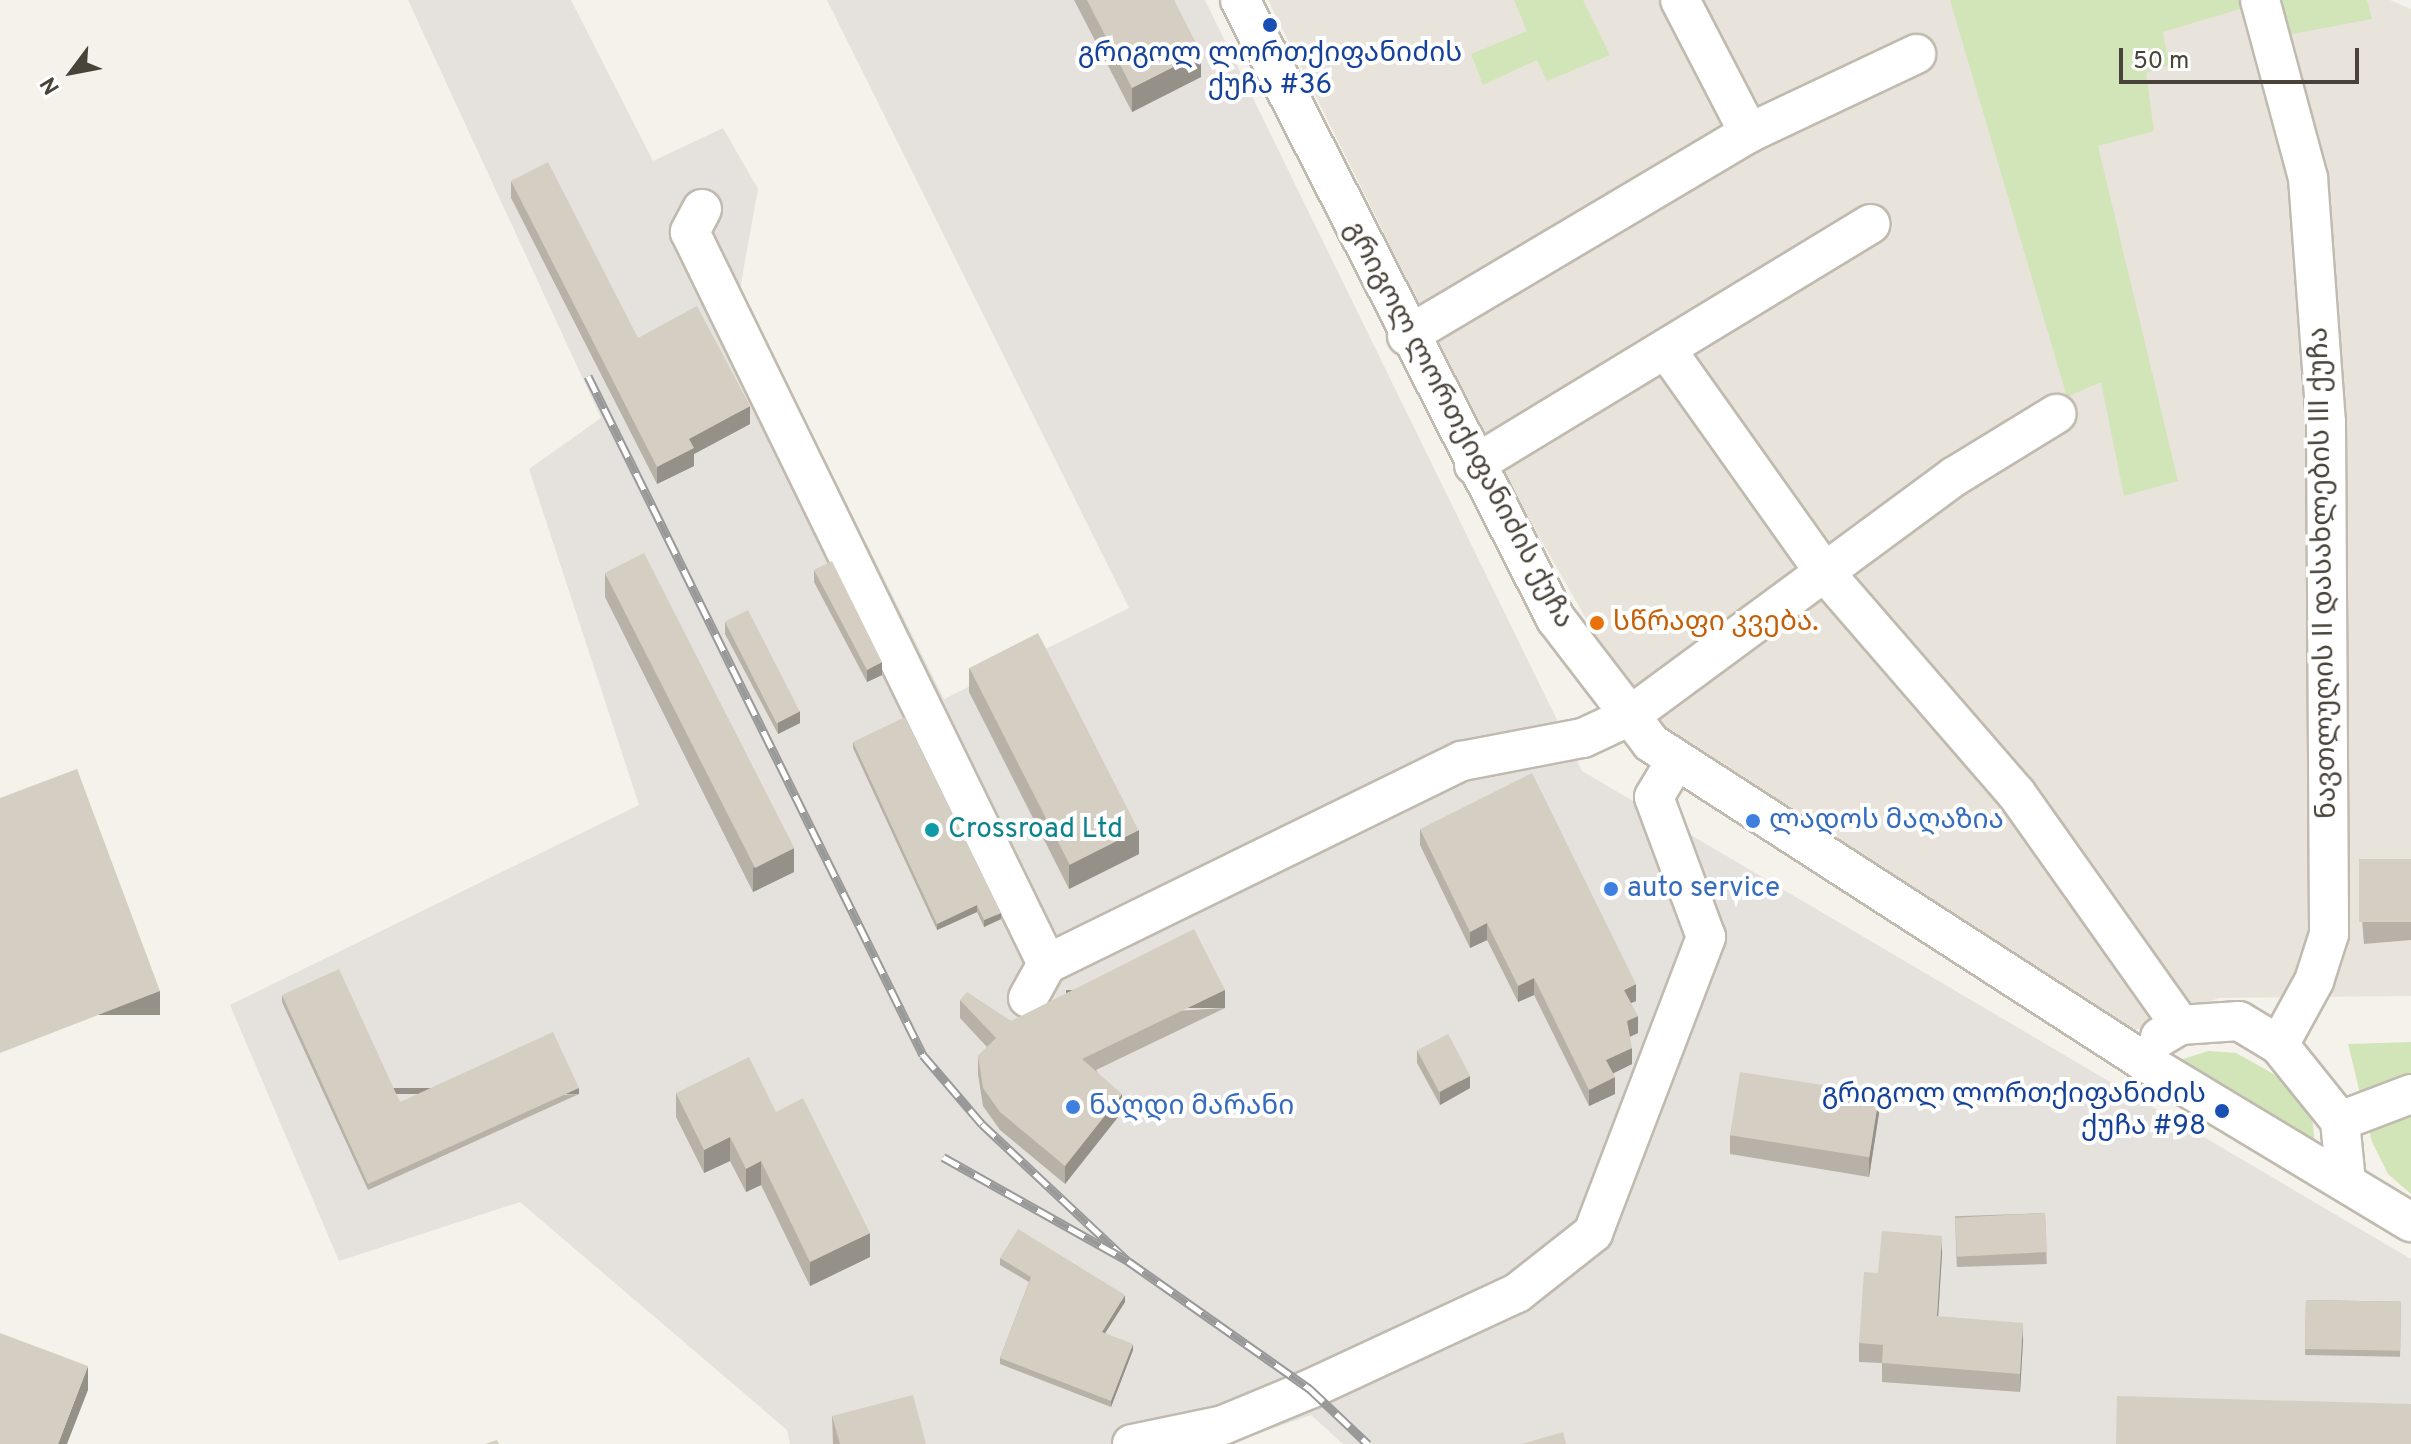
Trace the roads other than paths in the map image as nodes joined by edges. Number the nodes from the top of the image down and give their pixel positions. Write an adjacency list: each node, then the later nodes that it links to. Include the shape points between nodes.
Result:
1 (1240, 0): 8 (street, გრიგოლ ლორთქიფანიძის ქუჩა)
2 (1680, 0): 5 (street)
3 (2260, 0): 18 (street, ნავთლუღის II დასახლების III ქუჩა, via 2308,178 2326,422 2329,934 2314,981)
4 (1916, 54): 5 (street)
5 (1749, 133): 8 (street)
6 (702, 209): 15 (street, via 690,232)
7 (1871, 224): 9 (street)
8 (1407, 336): 11 (street, გრიგოლ ლორთქიფანიძის ქუჩა)
9 (1668, 352): 11 (street); 12 (street)
10 (2056, 414): 12 (street, via 1955,476)
11 (1474, 465): 13 (street, გრიგოლ ლორთქიფანიძის ქუჩა, via 1556,619)
12 (1826, 574): 13 (street); 17 (street, via 2016,793)
13 (1628, 717): 14 (street, გრიგოლ ლორთქიფანიძის ქუჩა); 15 (street, via 1583,738 1462,761)
14 (1675, 762): 19 (street, გრიგოლ ლორთქიფანიძის ქუჩა); 24 (street, via 1654,797 1706,937 1593,1233 1517,1293 1310,1389 1223,1425)
15 (1047, 964): 16 (street)
16 (1028, 998)
17 (2180, 1025): 18 (street, via 2239,1021); 19 (street)
18 (2279, 1045): 21 (street)
19 (2142, 1060): 22 (street, გრიგოლ ლორთქიფანიძის ქუჩა)
20 (2411, 1094): 21 (street)
21 (2340, 1121): 22 (street)
22 (2346, 1182): 23 (street, გრიგოლ ლორთქიფანიძის ქუჩა)
23 (2411, 1222)
24 (1132, 1444)

